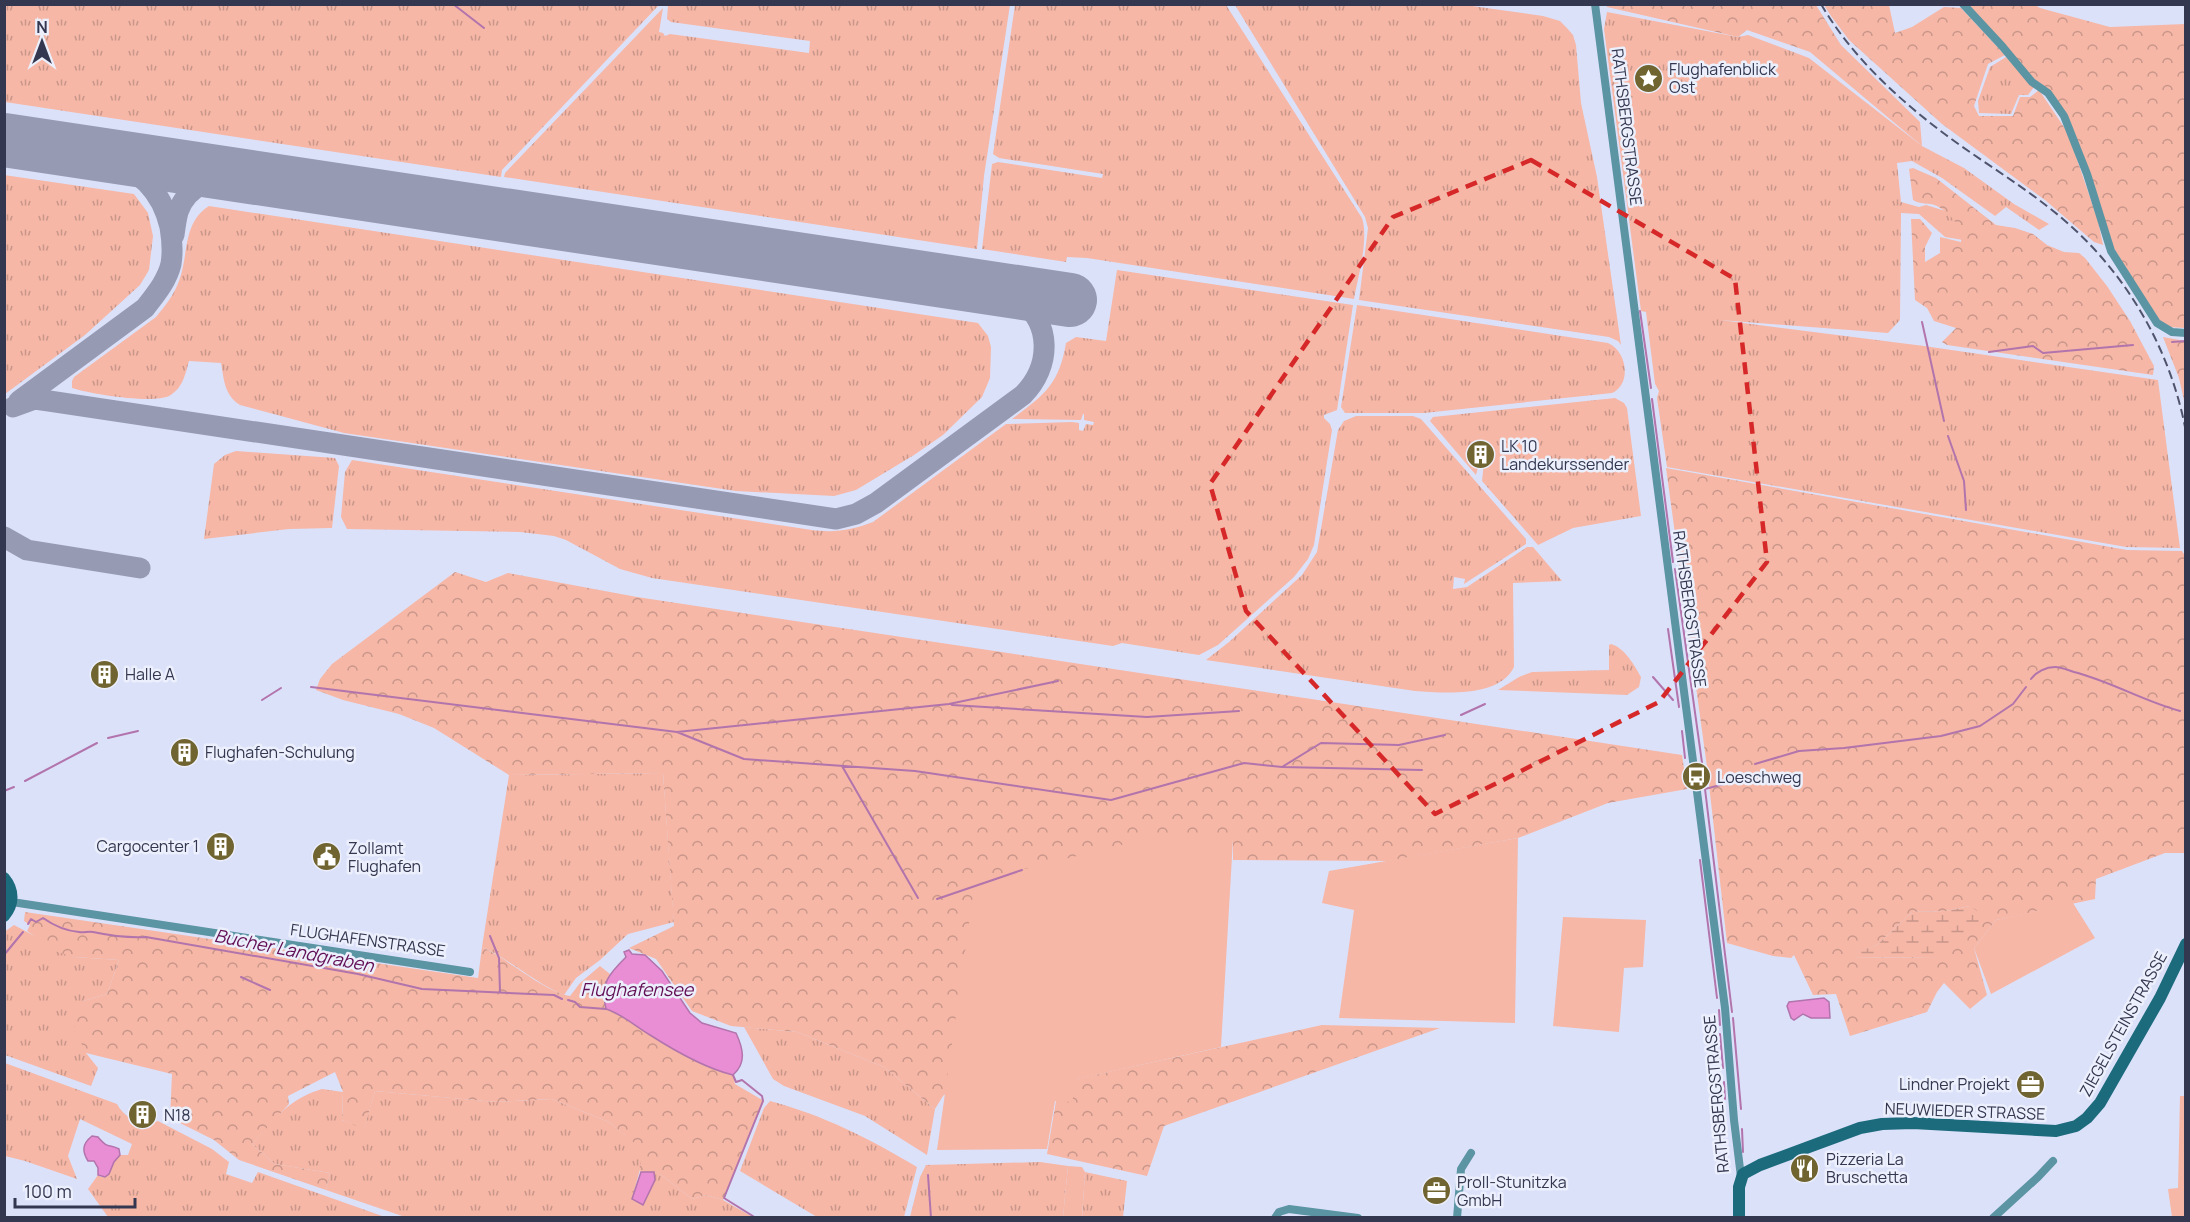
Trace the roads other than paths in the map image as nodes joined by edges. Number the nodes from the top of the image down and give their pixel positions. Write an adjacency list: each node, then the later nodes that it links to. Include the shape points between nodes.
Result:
1 (1595, 4): 12 (street, RATHSBERGSTRASSE, via 1724,997)
2 (1963, 4): 3 (street, via 2032,82 2048,93 2064,116 2111,251 2157,323 2172,332)
3 (2186, 333)
4 (4, 878): 5 (street, via 11,889)
5 (12, 902): 6 (street); 8 (street, FLUGHAFENSTRASSE)
6 (4, 916)
7 (2186, 944): 9 (street, ZIEGELSTEINSTRASSE, via 2132,1048)
8 (470, 972)
9 (2087, 1118): 12 (street, NEUWIEDER STRASSE, via 2072,1128 2056,1131 1913,1122 1882,1124 1860,1128 1760,1165)
10 (1471, 1153): 15 (street, via 1461,1169)
11 (2052, 1161): 17 (street)
12 (1741, 1177): 16 (street, RATHSBERGSTRASSE)
13 (1275, 1218): 14 (street, via 1289,1209)
14 (1358, 1218)
15 (1457, 1218)
16 (1739, 1218)
17 (1993, 1218)

